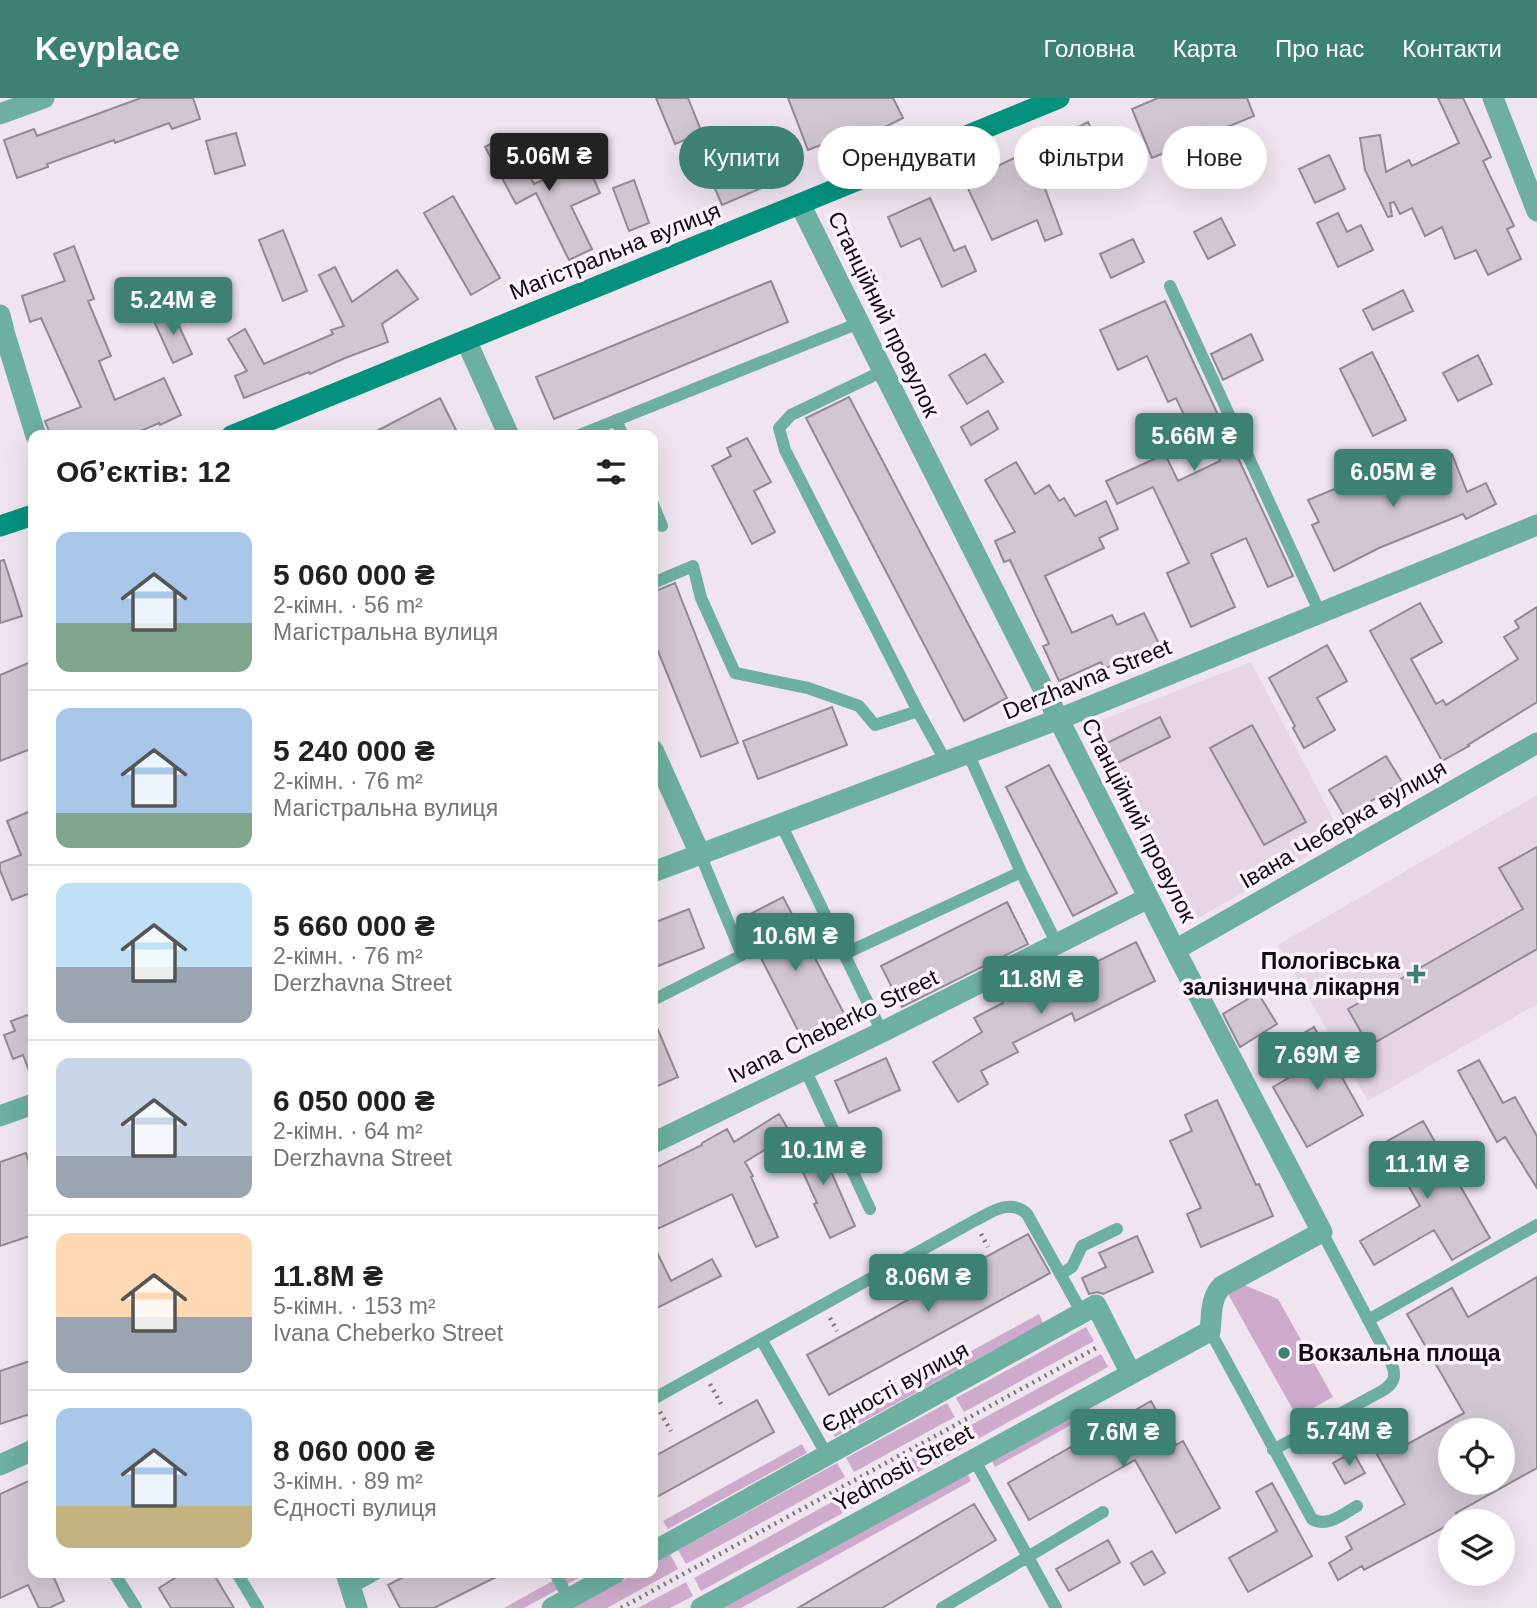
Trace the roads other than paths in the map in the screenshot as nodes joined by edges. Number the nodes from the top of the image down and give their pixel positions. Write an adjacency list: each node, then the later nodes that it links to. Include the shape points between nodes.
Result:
1 (44, 98): 4 (street)
2 (1059, 98): 5 (main road, Магістральна вулиця)
3 (1493, 98): 6 (street)
4 (0, 114)
5 (800, 204): 9 (street, Станційний провулок); 10 (main road, Магістральна вулиця)
6 (1537, 211)
7 (1170, 286): 24 (lane)
8 (0, 315): 13 (street)
9 (859, 323): 11 (street, Станційний провулок); 12 (lane)
10 (466, 340): 14 (main road, Магістральна вулиця); 15 (street)
11 (883, 371): 25 (lane, via 791,415 779,428 785,450); 26 (street, Станційний провулок)
12 (616, 420): 16 (lane); 17 (lane)
13 (34, 430)
14 (246, 430)
15 (506, 430)
16 (592, 430)
17 (620, 430)
18 (658, 516): 22 (lane)
19 (28, 517): 21 (main road)
20 (1537, 525): 24 (street, Derzhavna Street)
21 (0, 526)
22 (662, 526)
23 (658, 581): 25 (lane, via 693,566 701,598 735,673 821,692 859,706 875,724)
24 (1320, 613): 26 (street, Derzhavna Street)
25 (918, 711): 30 (lane)
26 (1059, 719): 28 (street, Derzhavna Street); 35 (street, Станційний провулок)
27 (1537, 743): 37 (street, Івана Чеберка вулиця)
28 (968, 753): 30 (street, Derzhavna Street); 34 (lane)
29 (658, 761): 32 (street)
30 (946, 762): 31 (street, Derzhavna Street)
31 (781, 824): 32 (street, Derzhavna Street); 38 (lane)
32 (700, 854): 33 (street, Derzhavna Street); 39 (lane, via 742,955)
33 (658, 870)
34 (1021, 872): 36 (lane); 38 (lane)
35 (1149, 898): 36 (street, Ivana Cheberko Street); 37 (street, Станційний провулок)
36 (1057, 944): 40 (street, Ivana Cheberko Street)
37 (1175, 950): 48 (street, Станційний провулок)
38 (844, 954): 40 (lane)
39 (658, 997)
40 (882, 1032): 41 (street, Ivana Cheberko Street)
41 (805, 1069): 44 (street, Ivana Cheberko Street); 45 (lane)
42 (28, 1106): 43 (street)
43 (0, 1116)
44 (658, 1141)
45 (870, 1209)
46 (1537, 1225): 51 (lane)
47 (1117, 1229): 49 (lane, via 1082,1246 1072,1267)
48 (1322, 1232): 51 (lane); 52 (street, via 1222,1286 1213,1301)
49 (1061, 1274): 50 (lane); 53 (lane, via 1027,1214 1021,1208 1003,1207)
50 (1082, 1312): 54 (street, via 1096,1305); 58 (street, Єдності вулиця)
51 (1368, 1320): 56 (lane, via 1395,1380)
52 (1210, 1331): 54 (street); 56 (lane)
53 (761, 1339): 55 (lane); 58 (lane)
54 (1131, 1374): 59 (street, Yednosti Street)
55 (658, 1395)
56 (1273, 1450): 61 (lane, via 1316,1522 1329,1522)
57 (28, 1452): 60 (street)
58 (827, 1455): 63 (street, Єдності вулиця)
59 (974, 1459): 64 (lane); 74 (street, Yednosti Street)
60 (0, 1465)
61 (1357, 1506)
62 (1103, 1513): 64 (lane)
63 (658, 1549)
64 (1028, 1557): 75 (lane); 76 (lane)
65 (117, 1578): 72 (lane)
66 (240, 1578): 73 (lane)
67 (370, 1578): 70 (lane)
68 (556, 1578): 71 (lane)
69 (606, 1578): 71 (street)
70 (351, 1590)
71 (561, 1604)
72 (136, 1608)
73 (258, 1608)
74 (701, 1608)
75 (942, 1608)
76 (1056, 1608)

